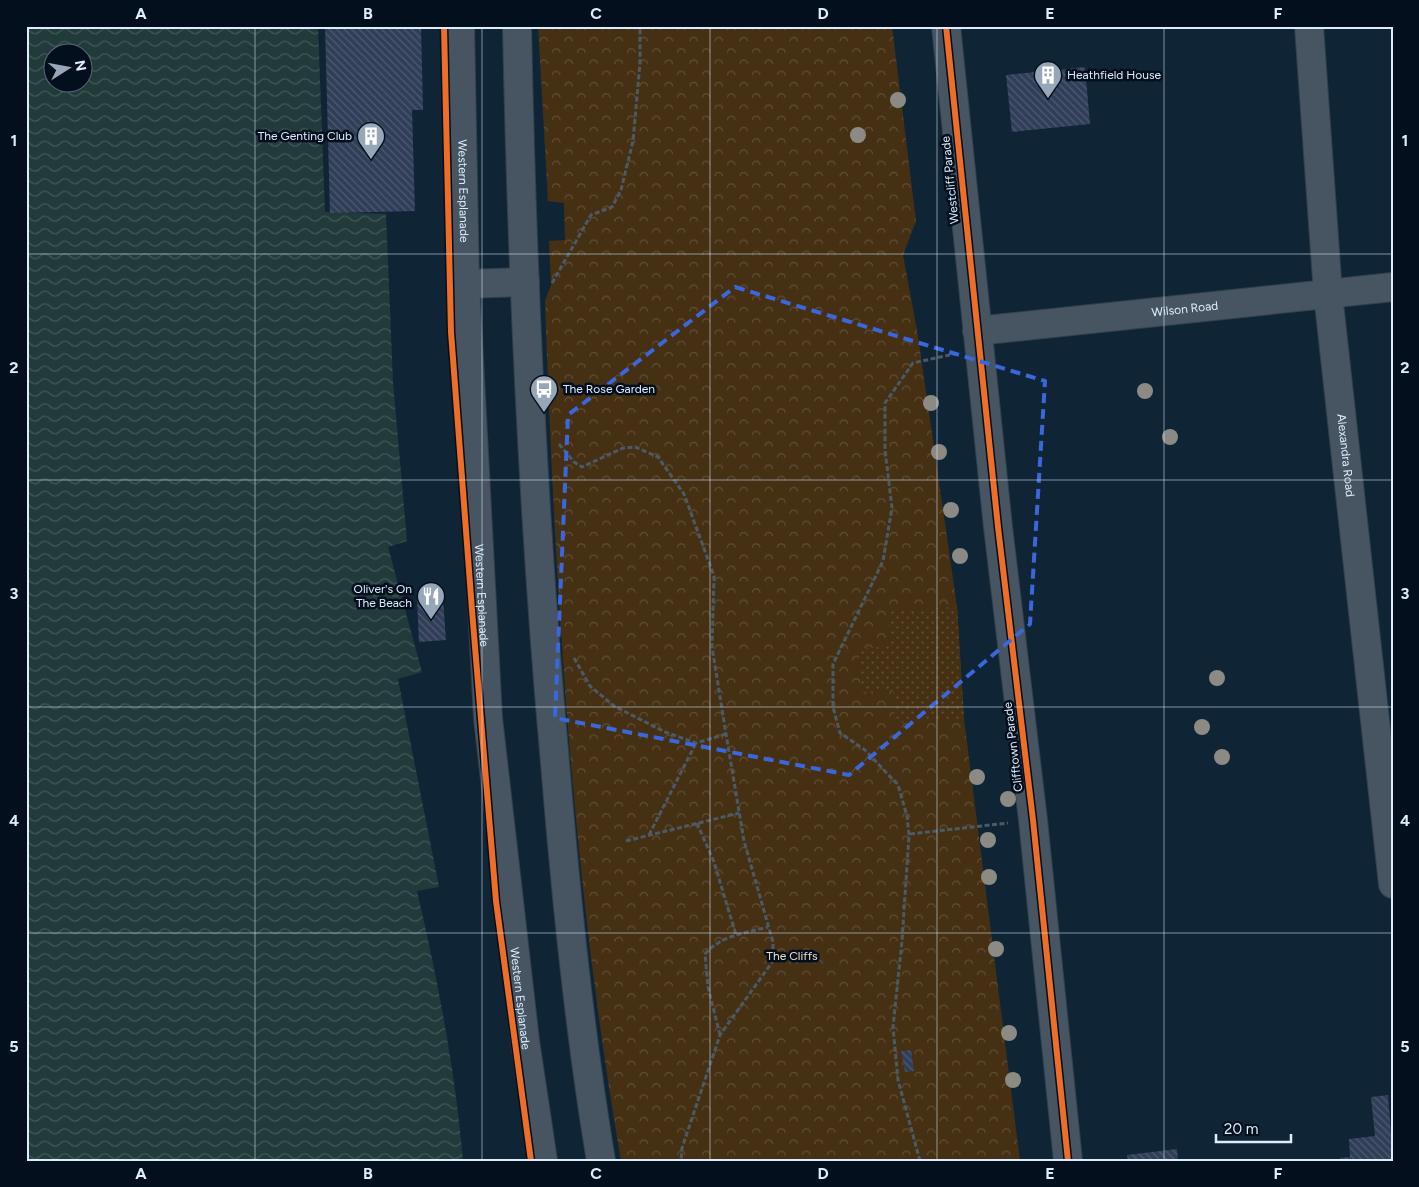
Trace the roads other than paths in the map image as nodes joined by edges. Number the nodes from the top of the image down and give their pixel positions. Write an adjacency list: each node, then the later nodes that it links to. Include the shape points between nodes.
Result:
1 (460, 26): 5 (street, Western Esplanade)
2 (517, 26): 7 (street)
3 (946, 26): 9 (street, Westcliff Parade)
4 (1310, 26): 8 (street, Alexandra Road)
5 (465, 284): 7 (street); 11 (street, Western Esplanade, via 488,718 525,1041)
6 (1393, 287): 8 (street, Wilson Road)
7 (525, 294): 12 (street, via 543,625 560,823 584,1055)
8 (1328, 294): 9 (street, Wilson Road); 10 (street, Alexandra Road)
9 (978, 340): 13 (street, Clifftown Parade)
10 (1393, 884)
11 (543, 1161)
12 (601, 1161)
13 (1068, 1161)

